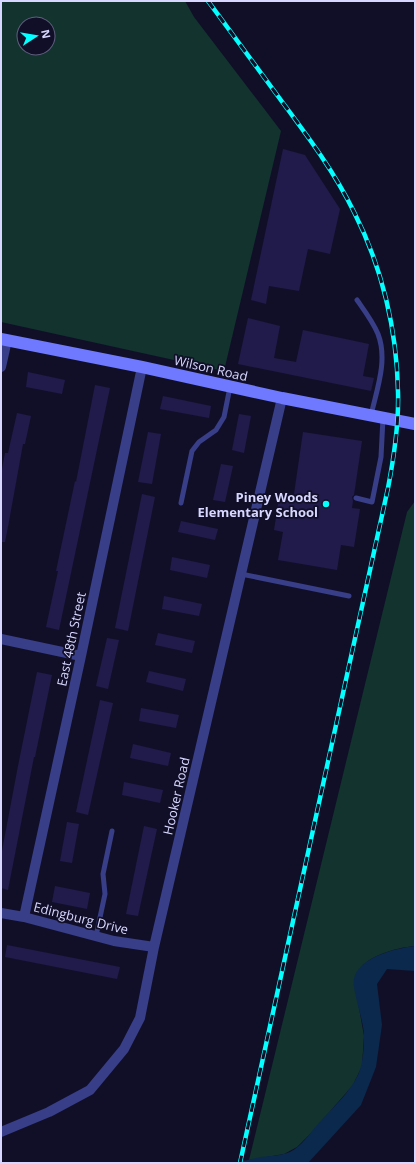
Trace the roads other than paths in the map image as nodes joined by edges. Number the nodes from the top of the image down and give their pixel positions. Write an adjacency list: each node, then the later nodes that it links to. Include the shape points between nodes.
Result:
1 (357, 300): 7 (lane, via 378,334 381,347 383,365)
2 (4, 339): 3 (street); 4 (street, Wilson Road)
3 (1, 367)
4 (142, 367): 5 (street, Wilson Road); 15 (street, East 48th Street)
5 (230, 386): 6 (street, Wilson Road); 11 (lane, via 224,418 216,430 199,442 192,451)
6 (282, 398): 7 (street, Wilson Road); 12 (street, Hooker Road)
7 (371, 415): 8 (street, Wilson Road)
8 (383, 418): 9 (street, Wilson Road); 10 (lane, via 381,457 372,502)
9 (415, 424)
10 (356, 498)
11 (181, 503)
12 (241, 574): 13 (lane); 20 (street, Hooker Road)
13 (349, 596)
14 (1, 639): 15 (street)
15 (81, 656): 18 (street, East 48th Street)
16 (112, 832): 19 (lane, via 103,874 105,894)
17 (1, 914): 18 (street, Edingburg Drive)
18 (24, 917): 19 (street, Edingburg Drive)
19 (96, 936): 20 (street, Edingburg Drive)
20 (154, 947): 21 (street, Hooker Road, via 140,1018 124,1049 90,1090 49,1112)
21 (1, 1132)

